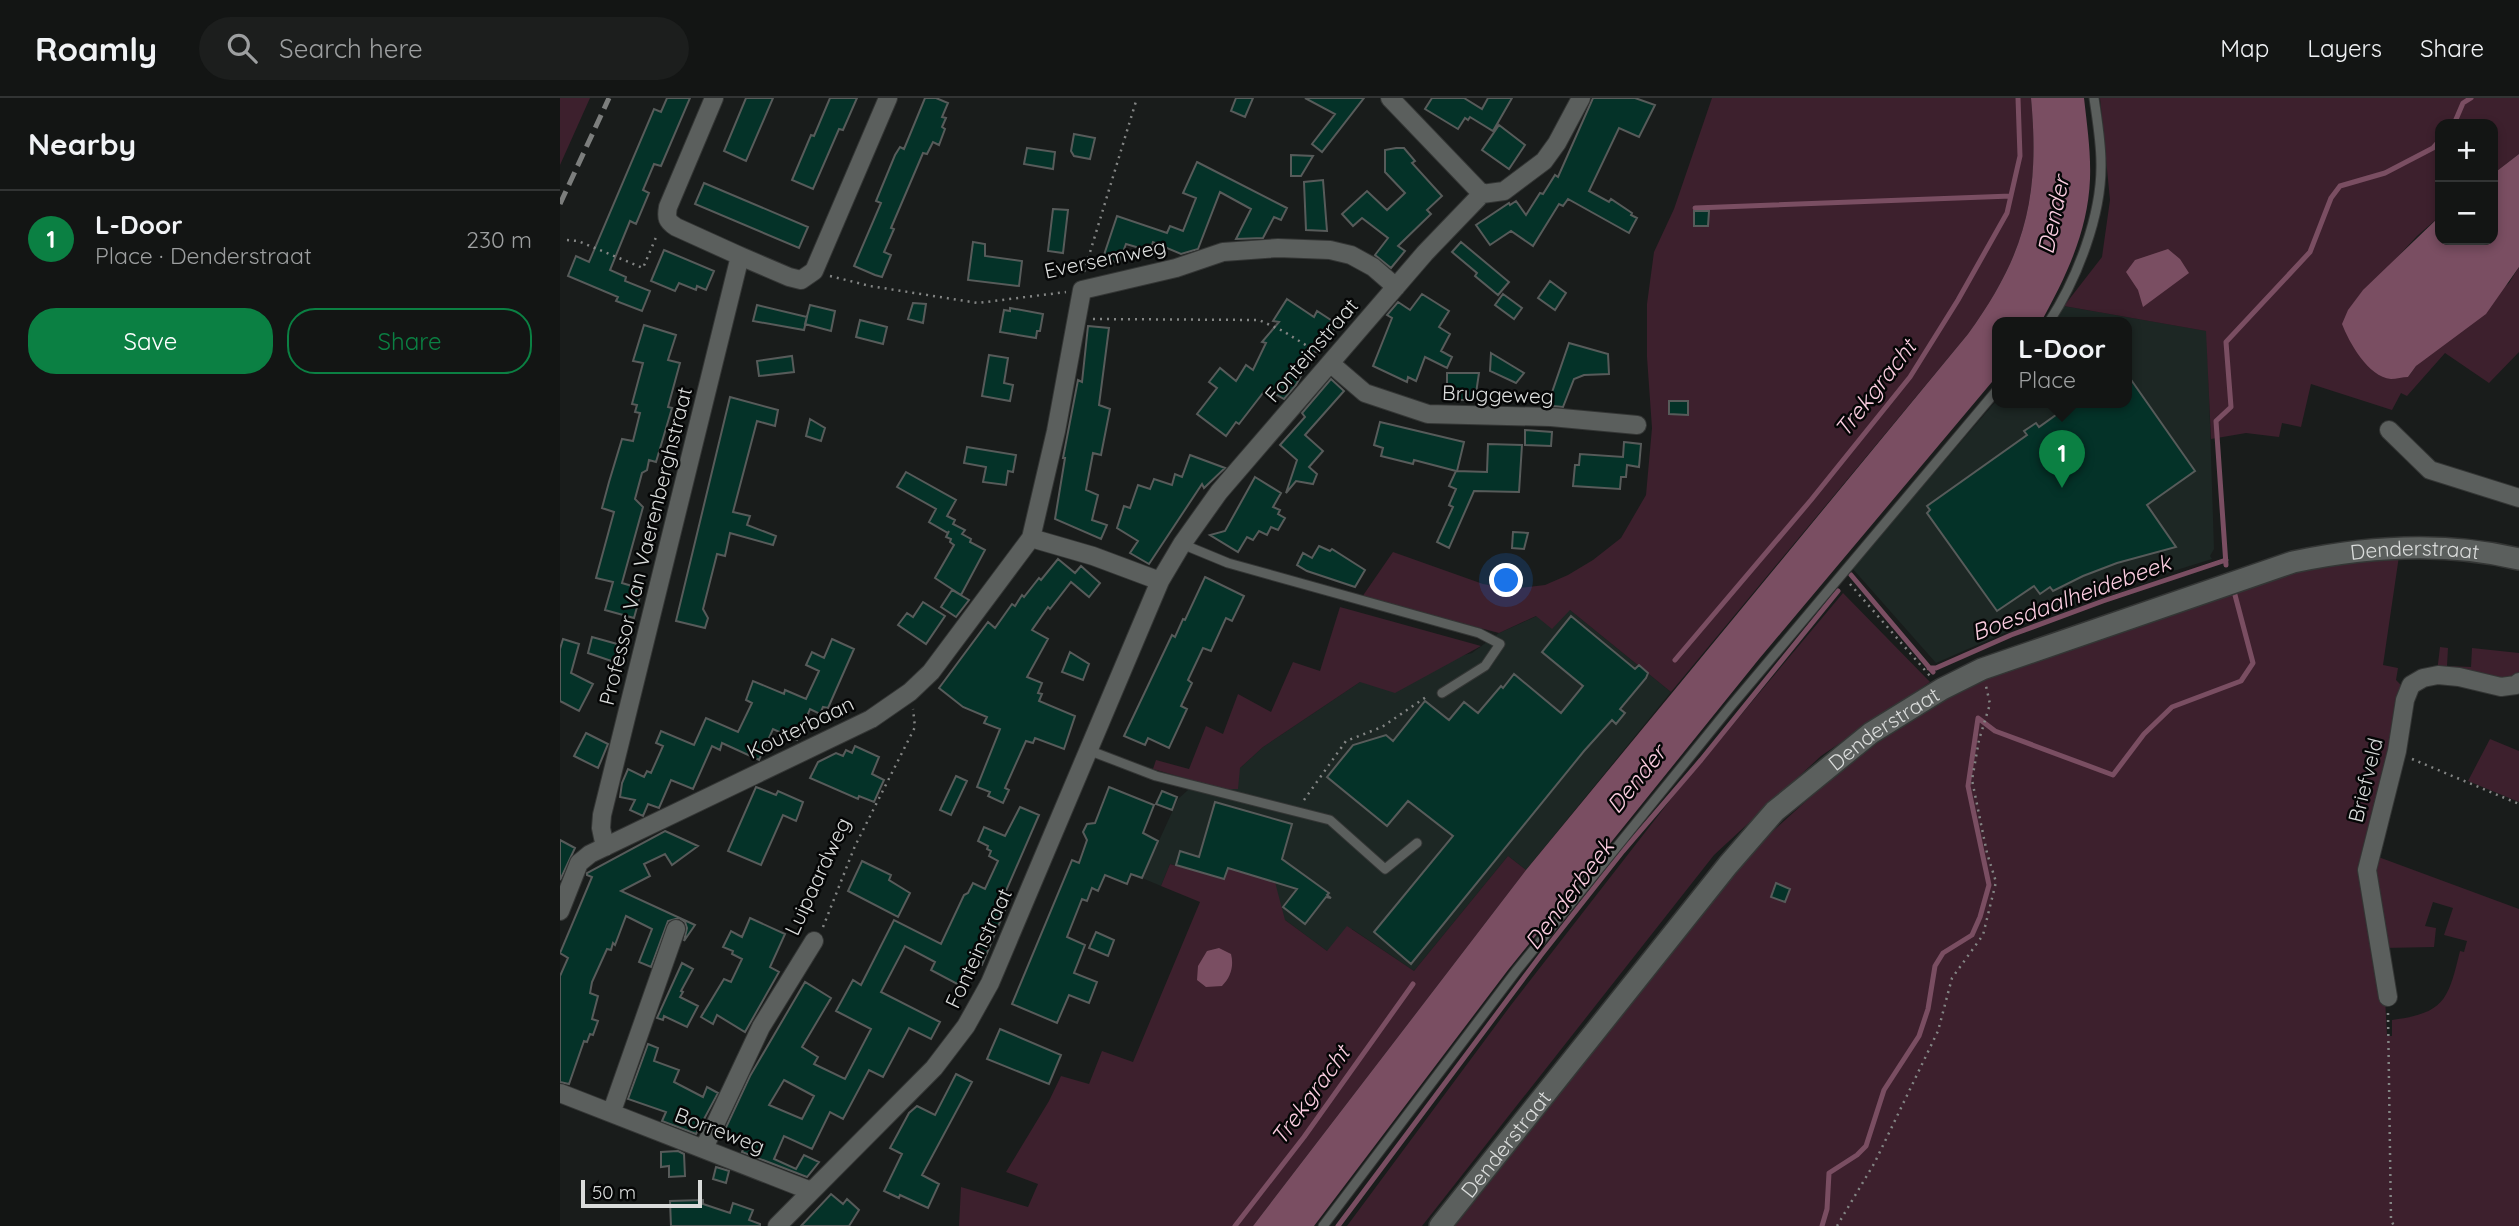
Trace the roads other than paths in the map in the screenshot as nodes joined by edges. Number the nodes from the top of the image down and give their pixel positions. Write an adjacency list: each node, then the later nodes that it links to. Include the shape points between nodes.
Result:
1 (714, 98): 7 (street, via 667,217 669,223)
2 (888, 98): 7 (street, via 814,271 802,280)
3 (1390, 98): 6 (street)
4 (1581, 98): 6 (street, Fonteinstraat, via 1544,161 1504,191)
5 (2094, 98): 10 (lane, via 2101,163 2097,204 2079,264)
6 (1480, 191): 8 (street, Fonteinstraat)
7 (740, 256): 24 (street, Professor Van Vaerenberghstraat, via 602,815)
8 (1396, 287): 9 (street, Eversemweg, via 1352,255 1278,248 1223,252); 11 (street, Fonteinstraat)
9 (1082, 290): 16 (street, Kouterbaan)
10 (2052, 317)
11 (1331, 361): 13 (street, Bruggeweg, via 1366,393 1428,414); 17 (street, Fonteinstraat, via 1219,492)
12 (1992, 396): 34 (lane, via 1731,705 1517,970)
13 (1637, 425)
14 (2389, 430): 15 (street, via 2430,470)
15 (2519, 498)
16 (1031, 538): 19 (street); 24 (street, Kouterbaan, via 931,671 910,692 871,719)
17 (1182, 544): 19 (street, Fonteinstraat); 21 (lane, via 1228,563 1479,633 1500,644 1485,666)
18 (2519, 559): 35 (street, Denderstraat, via 2417,548 2340,552 2259,572 1982,669 1942,689 1871,733 1775,811)
19 (1160, 581): 22 (street, Fonteinstraat)
20 (2519, 682): 28 (street, Briefveld, via 2501,687 2438,675 2411,685 2367,870)
21 (1442, 693)
22 (1088, 750): 23 (lane, via 1156,776 1330,820 1385,869); 32 (street, Fonteinstraat, via 990,983 966,1026 934,1068)
23 (1417, 843)
24 (605, 847): 25 (street, Kouterbaan, via 579,863)
25 (560, 911)
26 (676, 929): 30 (street)
27 (814, 941): 31 (street, Luipaardweg, via 761,1027)
28 (2388, 997)
29 (560, 1093): 30 (street, Borreweg)
30 (612, 1111): 31 (street, Borreweg)
31 (704, 1148): 32 (street, Borreweg)
32 (811, 1191): 33 (street, Fonteinstraat)
33 (777, 1226)
34 (1322, 1226)
35 (1440, 1226)

